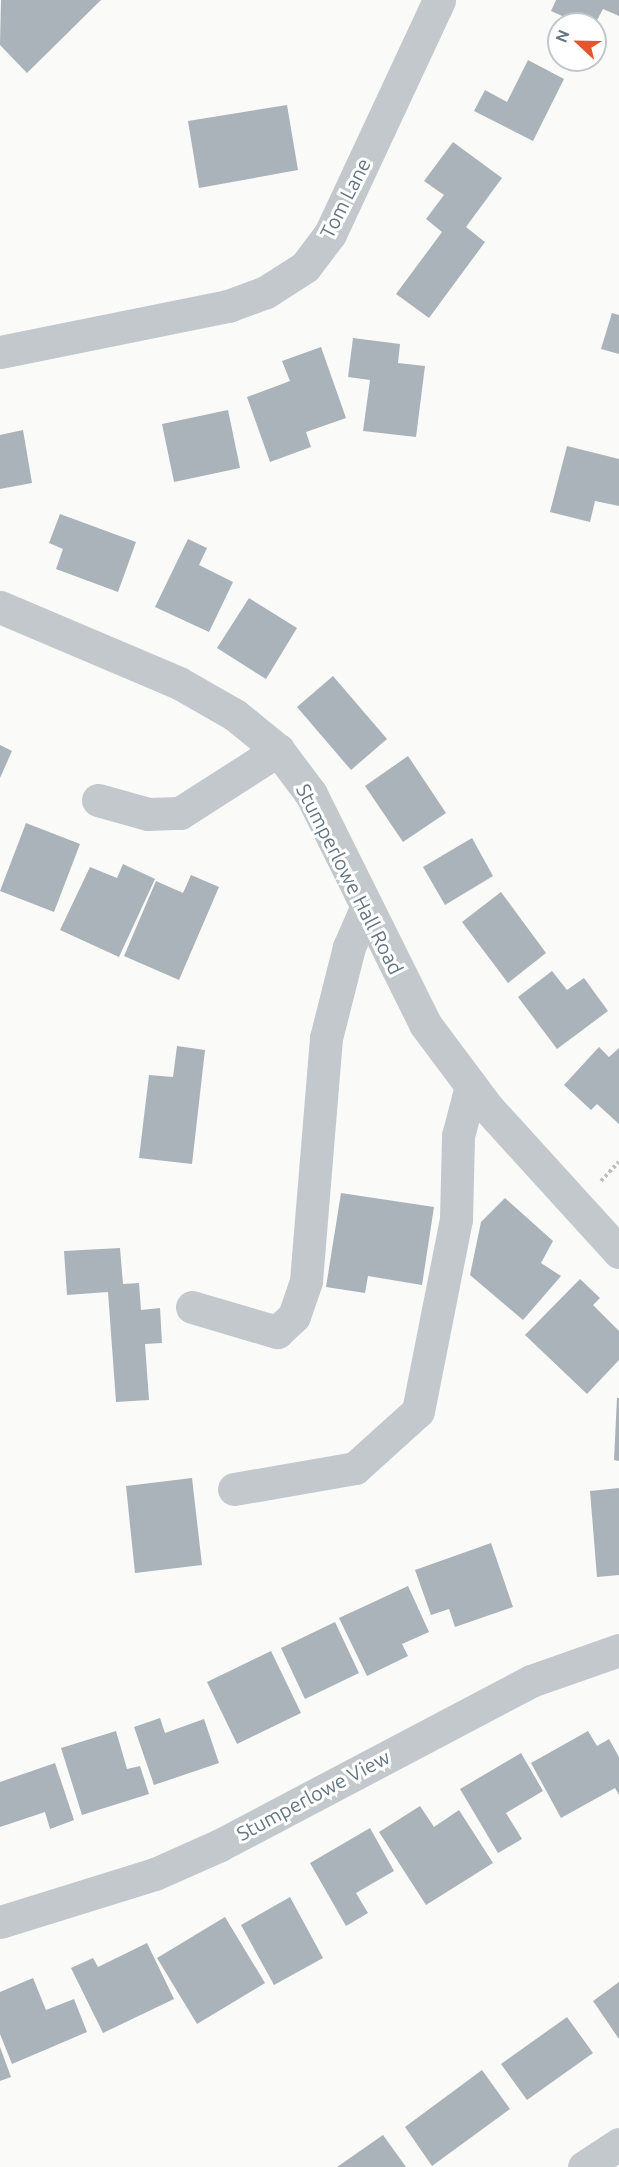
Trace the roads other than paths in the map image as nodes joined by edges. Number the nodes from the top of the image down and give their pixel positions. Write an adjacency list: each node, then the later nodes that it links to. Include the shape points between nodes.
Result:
1 (440, 0): 2 (street, Tom Lane, via 330,234 305,267 266,292 228,306)
2 (0, 352)
3 (0, 607): 4 (street, Stumperlowe Hall Road, via 179,683 235,715)
4 (278, 750): 5 (street, via 180,813 148,814); 6 (street, Stumperlowe Hall Road, via 311,794)
5 (98, 800)
6 (366, 908): 7 (street, Stumperlowe Hall Road, via 425,1024); 9 (street, via 349,947 326,1038 306,1281 294,1316 277,1332)
7 (471, 1086): 8 (street, Stumperlowe Hall Road, via 575,1208); 10 (street, via 458,1136 456,1219 418,1412 356,1468)
8 (619, 1252)
9 (192, 1307)
10 (234, 1489)
11 (619, 1650): 12 (street, Stumperlowe View, via 531,1681 220,1845 155,1874)
12 (0, 1922)
13 (619, 2144): 14 (street)
14 (584, 2167)

